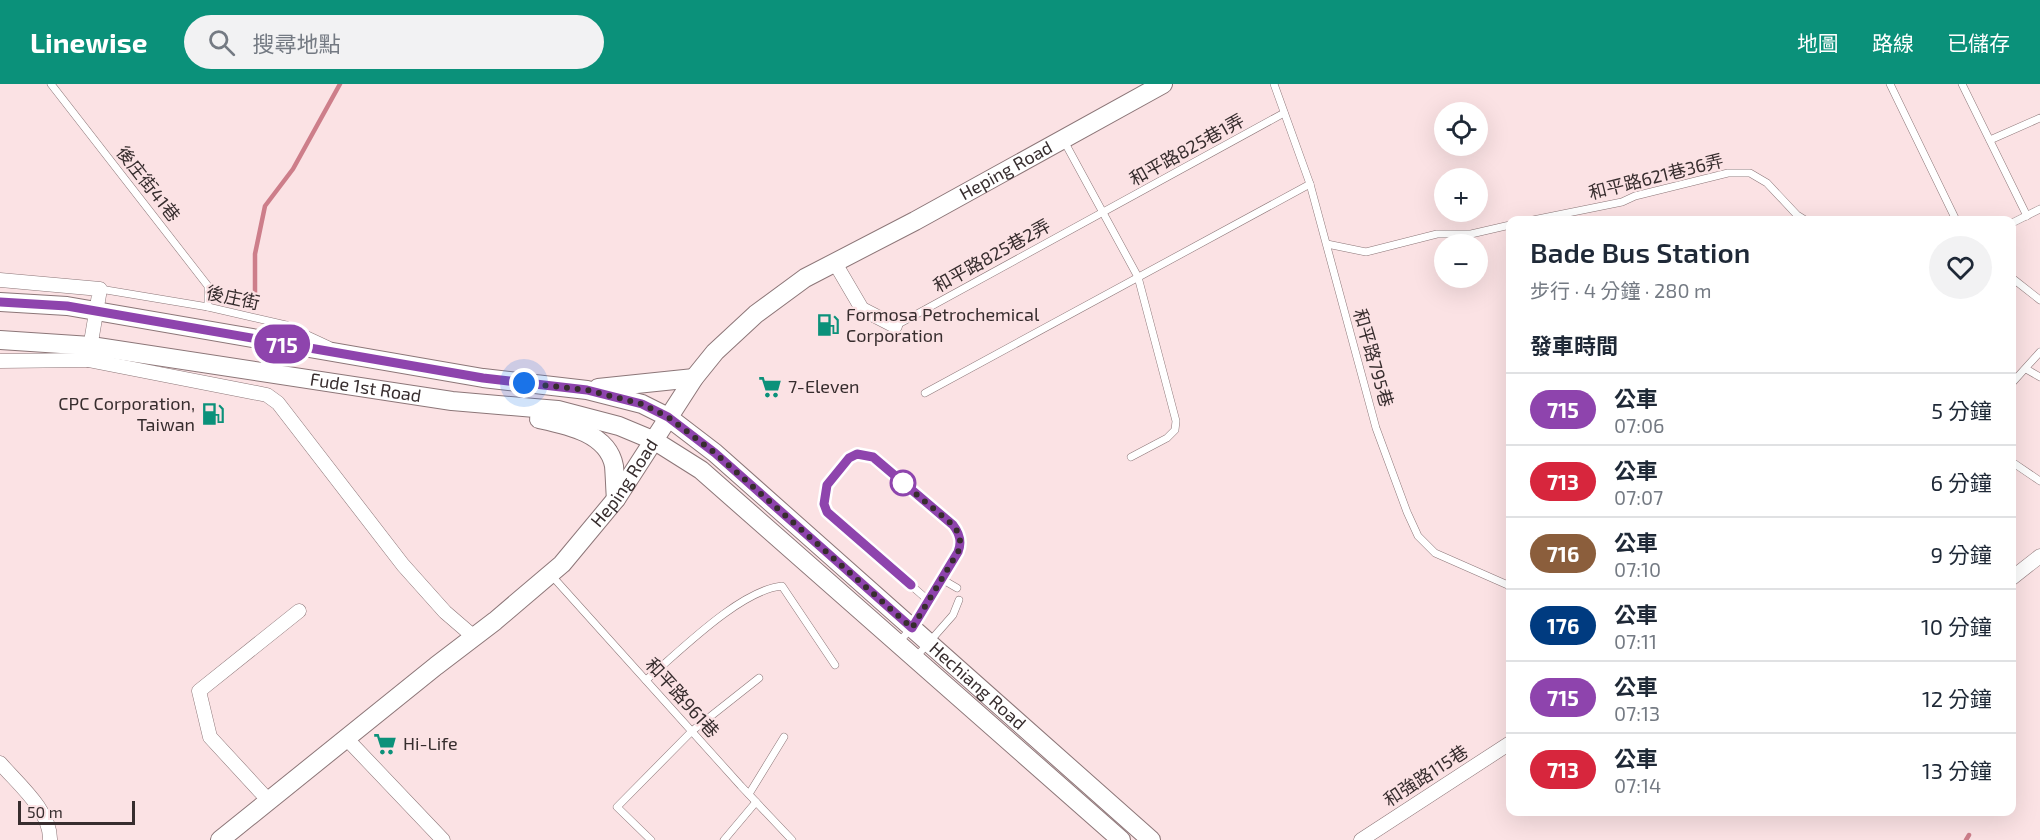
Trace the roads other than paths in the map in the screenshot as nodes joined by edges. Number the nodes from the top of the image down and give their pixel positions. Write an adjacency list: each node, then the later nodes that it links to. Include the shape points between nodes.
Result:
1 (51, 84): 27 (lane, 後庄街41巷, via 208,286)
2 (1163, 84): 8 (street, Heping Road)
3 (1274, 84): 6 (lane, 和平路795巷)
4 (1890, 84): 15 (lane)
5 (1962, 84): 9 (lane)
6 (1284, 113): 10 (lane, 和平路795巷); 12 (lane, 和平路825巷1弄)
7 (2040, 118): 9 (lane)
8 (1063, 138): 12 (lane); 20 (street, Heping Road)
9 (1990, 140): 16 (lane)
10 (1310, 184): 19 (lane, 和平路795巷); 21 (lane)
11 (2040, 209): 16 (lane)
12 (1103, 212): 21 (lane); 29 (lane, 和平路825巷2弄)
13 (1553, 216): 14 (lane, 和平路621巷36弄, via 1728,173 1750,173 1767,183)
14 (1799, 216)
15 (1954, 216)
16 (2027, 216): 17 (lane)
17 (2016, 221)
18 (1506, 226): 19 (lane, via 1471,234 1437,234 1366,252)
19 (1327, 244): 52 (lane, 和平路795巷, via 1376,428 1418,536 1435,553)
20 (835, 263): 29 (street, via 862,309); 37 (street, Heping Road, via 805,278 756,314 715,352)
21 (1138, 277): 40 (lane); 44 (lane, via 1176,430)
22 (0, 280): 24 (street)
23 (2016, 281): 25 (lane)
24 (100, 288): 27 (lane, 後庄街); 28 (street)
25 (2039, 298)
26 (0, 302): 28 (street, Fude 1st Road)
27 (208, 307): 33 (lane, 後庄街, via 286,325)
28 (97, 312): 32 (street); 33 (street, Fude 1st Road)
29 (895, 326)
30 (0, 340): 32 (street, Fude 1st Road)
31 (2040, 352): 35 (lane)
32 (90, 353): 34 (street); 41 (street, Fude 1st Road); 58 (street, via 267,395 403,565 445,612)
33 (353, 356): 39 (street, Fude 1st Road, via 483,378)
34 (0, 361)
35 (2026, 369): 36 (lane); 38 (lane)
36 (2040, 377)
37 (694, 378): 39 (street); 42 (street, Heping Road)
38 (2016, 379)
39 (587, 390): 42 (street, Fude 1st Road, via 642,404)
40 (925, 393)
41 (452, 401): 43 (street, Fude 1st Road, via 558,410 619,426); 47 (street, via 559,423 590,434 601,441 613,464)
42 (668, 417): 43 (street, Heping Road); 57 (street, Hechiang Road, via 715,453)
43 (655, 441): 47 (street, Heping Road); 60 (street, Hechiang Road, via 701,470)
44 (1131, 457)
45 (2016, 465): 46 (lane)
46 (2040, 481)
47 (616, 499): 49 (street, Heping Road)
48 (2040, 556): 50 (street)
49 (550, 574): 58 (street, Heping Road); 64 (lane, 和平路961巷)
50 (2016, 575)
51 (940, 582): 53 (lane); 55 (lane); 55 (lane, via 960,545 959,533 873,457 857,454 849,458 827,485 827,512)
52 (1506, 584)
53 (957, 588)
54 (959, 600): 59 (lane, via 953,615)
55 (929, 601): 57 (lane)
56 (299, 611): 71 (street, via 199,692 210,737)
57 (912, 628): 59 (street, Hechiang Road); 60 (lane)
58 (474, 637): 67 (street, Heping Road)
59 (928, 643): 61 (lane); 80 (street, Hechiang Road)
60 (898, 644): 61 (street, Hechiang Road)
61 (915, 658): 79 (street, Hechiang Road)
62 (836, 665): 64 (lane, via 782,586 770,587 733,606)
63 (759, 678): 65 (lane)
64 (646, 680): 65 (lane, 和平路961巷)
65 (692, 731): 70 (lane, 和平路961巷); 76 (lane, via 617,807)
66 (784, 737): 70 (lane)
67 (346, 738): 71 (street, Heping Road); 75 (street)
68 (1506, 746): 81 (street, 和強路115巷)
69 (0, 763): 73 (street, via 44,814)
70 (749, 794): 72 (lane, 和平路961巷)
71 (269, 801): 74 (street, Heping Road)
72 (756, 802): 77 (lane); 78 (lane, 和平路961巷)
73 (50, 840)
74 (220, 840)
75 (443, 840)
76 (651, 840)
77 (724, 840)
78 (792, 840)
79 (1121, 840)
80 (1151, 840)
81 (1361, 840)

